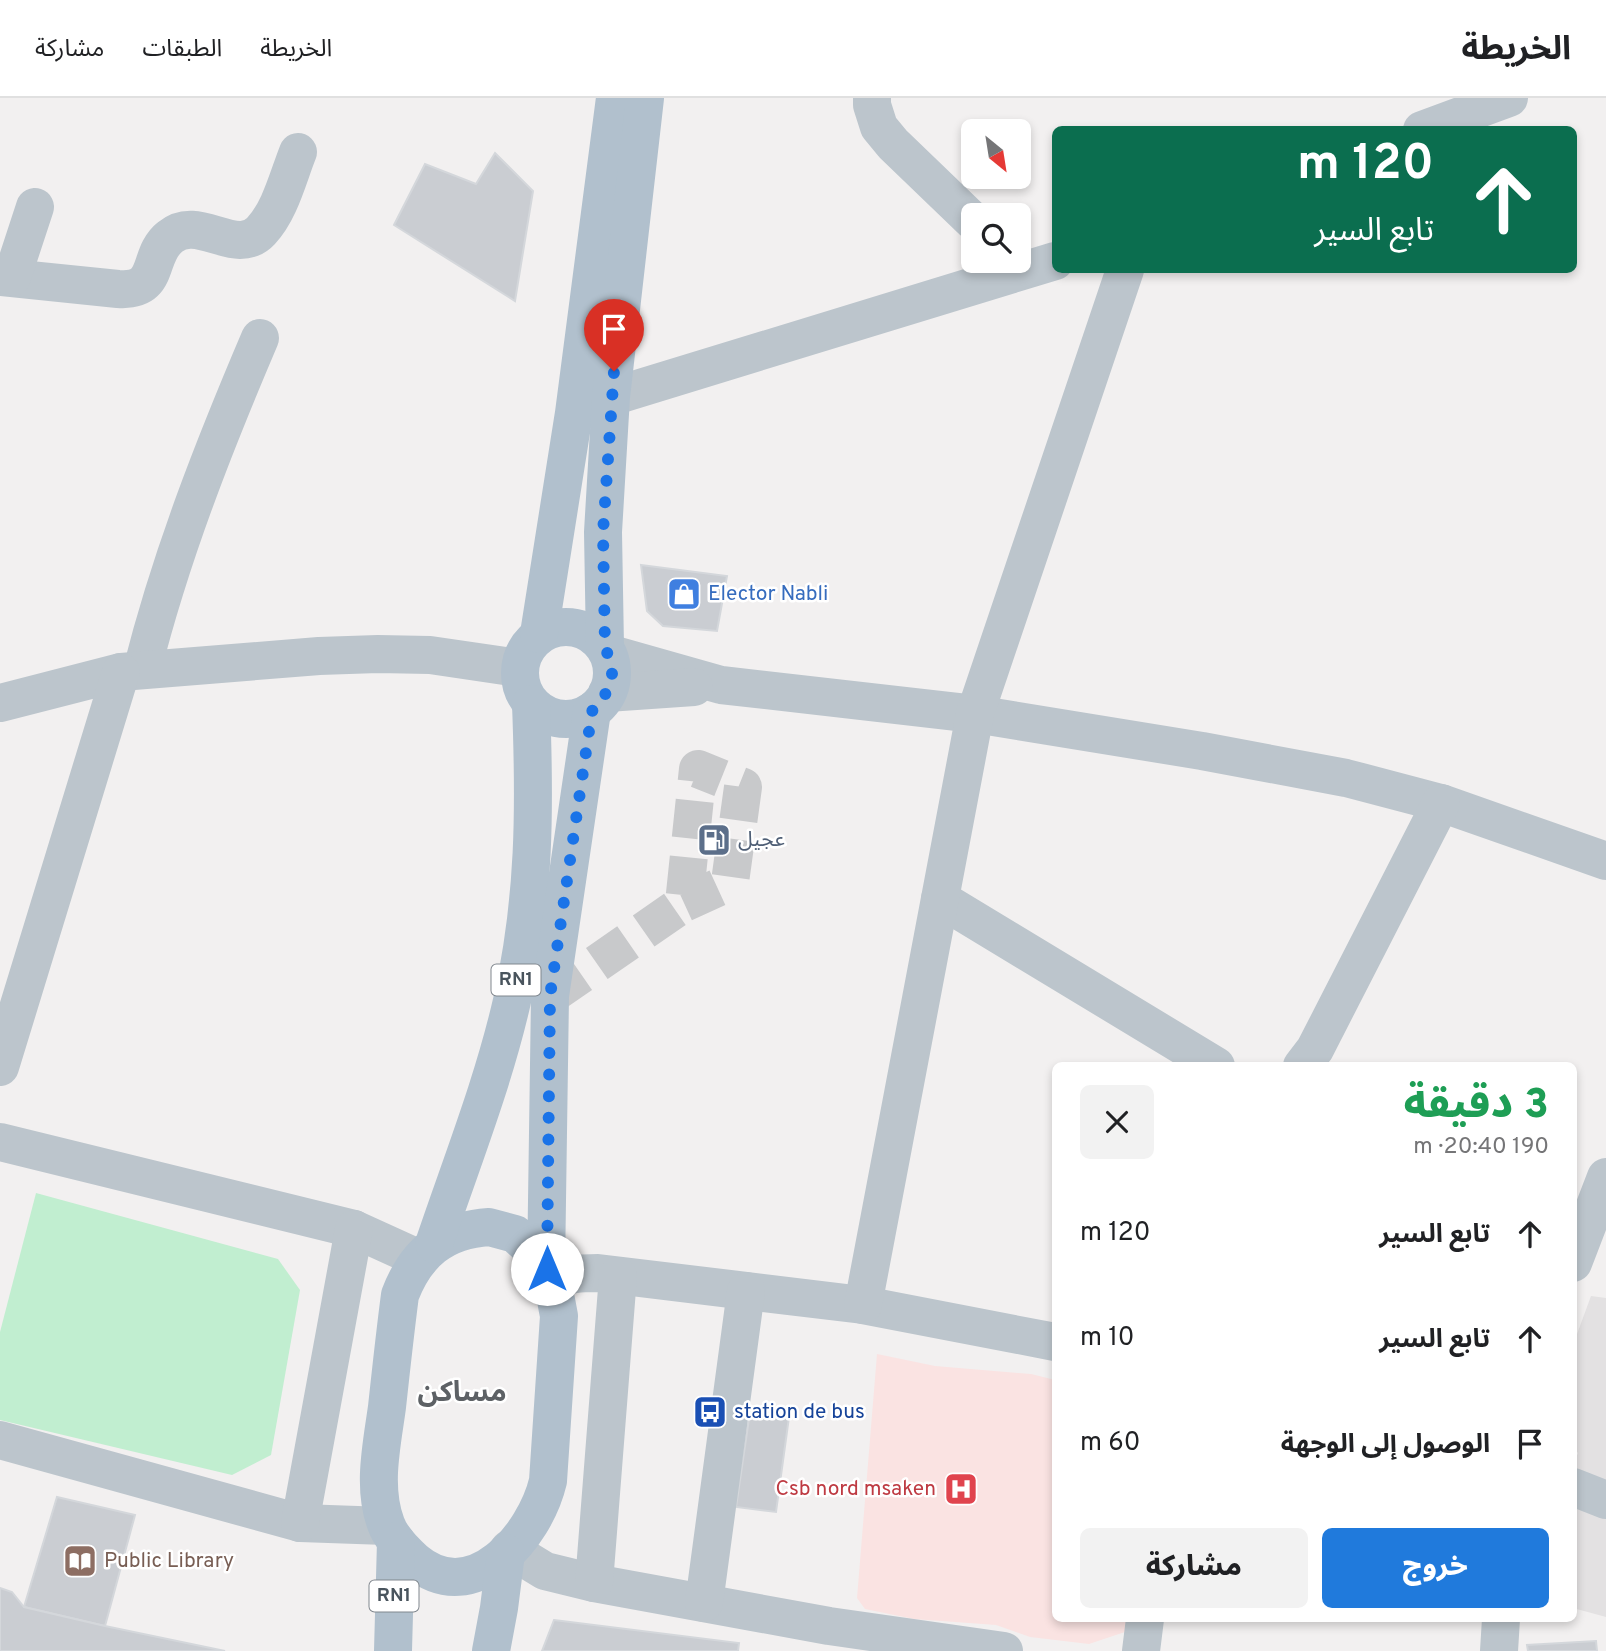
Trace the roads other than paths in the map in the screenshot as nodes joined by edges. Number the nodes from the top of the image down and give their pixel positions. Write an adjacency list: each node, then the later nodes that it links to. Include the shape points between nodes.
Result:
1 (615, 98): 14 (main road, via 574,413)
2 (645, 98): 13 (main road, RN1)
3 (872, 98): 8 (street, via 879,127)
4 (1510, 98): 5 (street)
5 (1433, 126)
6 (298, 152): 11 (street, via 268,222 254,237 244,241 196,230 178,232 164,242 144,284 130,289)
7 (35, 207): 11 (street)
8 (961, 209)
9 (1003, 273): 13 (street)
10 (1124, 273): 22 (street)
11 (6, 277)
12 (260, 338): 17 (street)
13 (611, 397): 15 (main road, RN1, via 603,532)
14 (539, 634): 15 (main road, via 568,626 582,629); 16 (main road, via 522,655)
15 (606, 650): 18 (street); 19 (main road, RN1, via 612,680)
16 (519, 668): 17 (street, via 430,655 379,654); 21 (main road, RN1, via 521,687)
17 (132, 671): 20 (street); 28 (street)
18 (721, 685): 19 (street); 22 (street)
19 (600, 702): 21 (main road, via 580,717 567,719 541,713); 35 (main road, RN1, via 550,996)
20 (0, 703)
21 (531, 704): 33 (main road, RN1, via 534,830 523,944 494,1066)
22 (975, 714): 23 (street, via 1346,778); 25 (street)
23 (1441, 803): 24 (street); 27 (street)
24 (1606, 861)
25 (940, 899): 26 (street); 38 (street)
26 (1209, 1062)
27 (1305, 1062)
28 (0, 1067)
29 (0, 1142): 32 (street)
30 (1606, 1178): 31 (street); 34 (street)
31 (1577, 1198)
32 (354, 1229): 33 (street); 43 (street)
33 (427, 1252): 35 (main road, via 469,1228 489,1227 515,1234 533,1250); 44 (main road, RN1, via 400,1296 379,1472 380,1503)
34 (1577, 1253)
35 (550, 1276): 36 (street); 45 (main road, RN1, via 559,1316 548,1481 536,1515)
36 (618, 1276): 37 (street); 46 (street)
37 (746, 1291): 38 (street); 47 (street)
38 (863, 1305): 39 (street)
39 (1052, 1341)
40 (0, 1440): 43 (street)
41 (1577, 1489): 42 (street)
42 (1606, 1500)
43 (300, 1522): 44 (street)
44 (391, 1533): 45 (main road, RN1, via 428,1571 448,1577 466,1577 483,1570); 51 (main road, RN1)
45 (508, 1551): 46 (street, via 545,1570); 52 (main road)
46 (594, 1583): 47 (street)
47 (704, 1603): 50 (street)
48 (1145, 1622): 54 (street)
49 (1501, 1622): 55 (street)
50 (828, 1638): 53 (street)
51 (393, 1651)
52 (491, 1651)
53 (1004, 1651)
54 (1141, 1651)
55 (1499, 1651)

